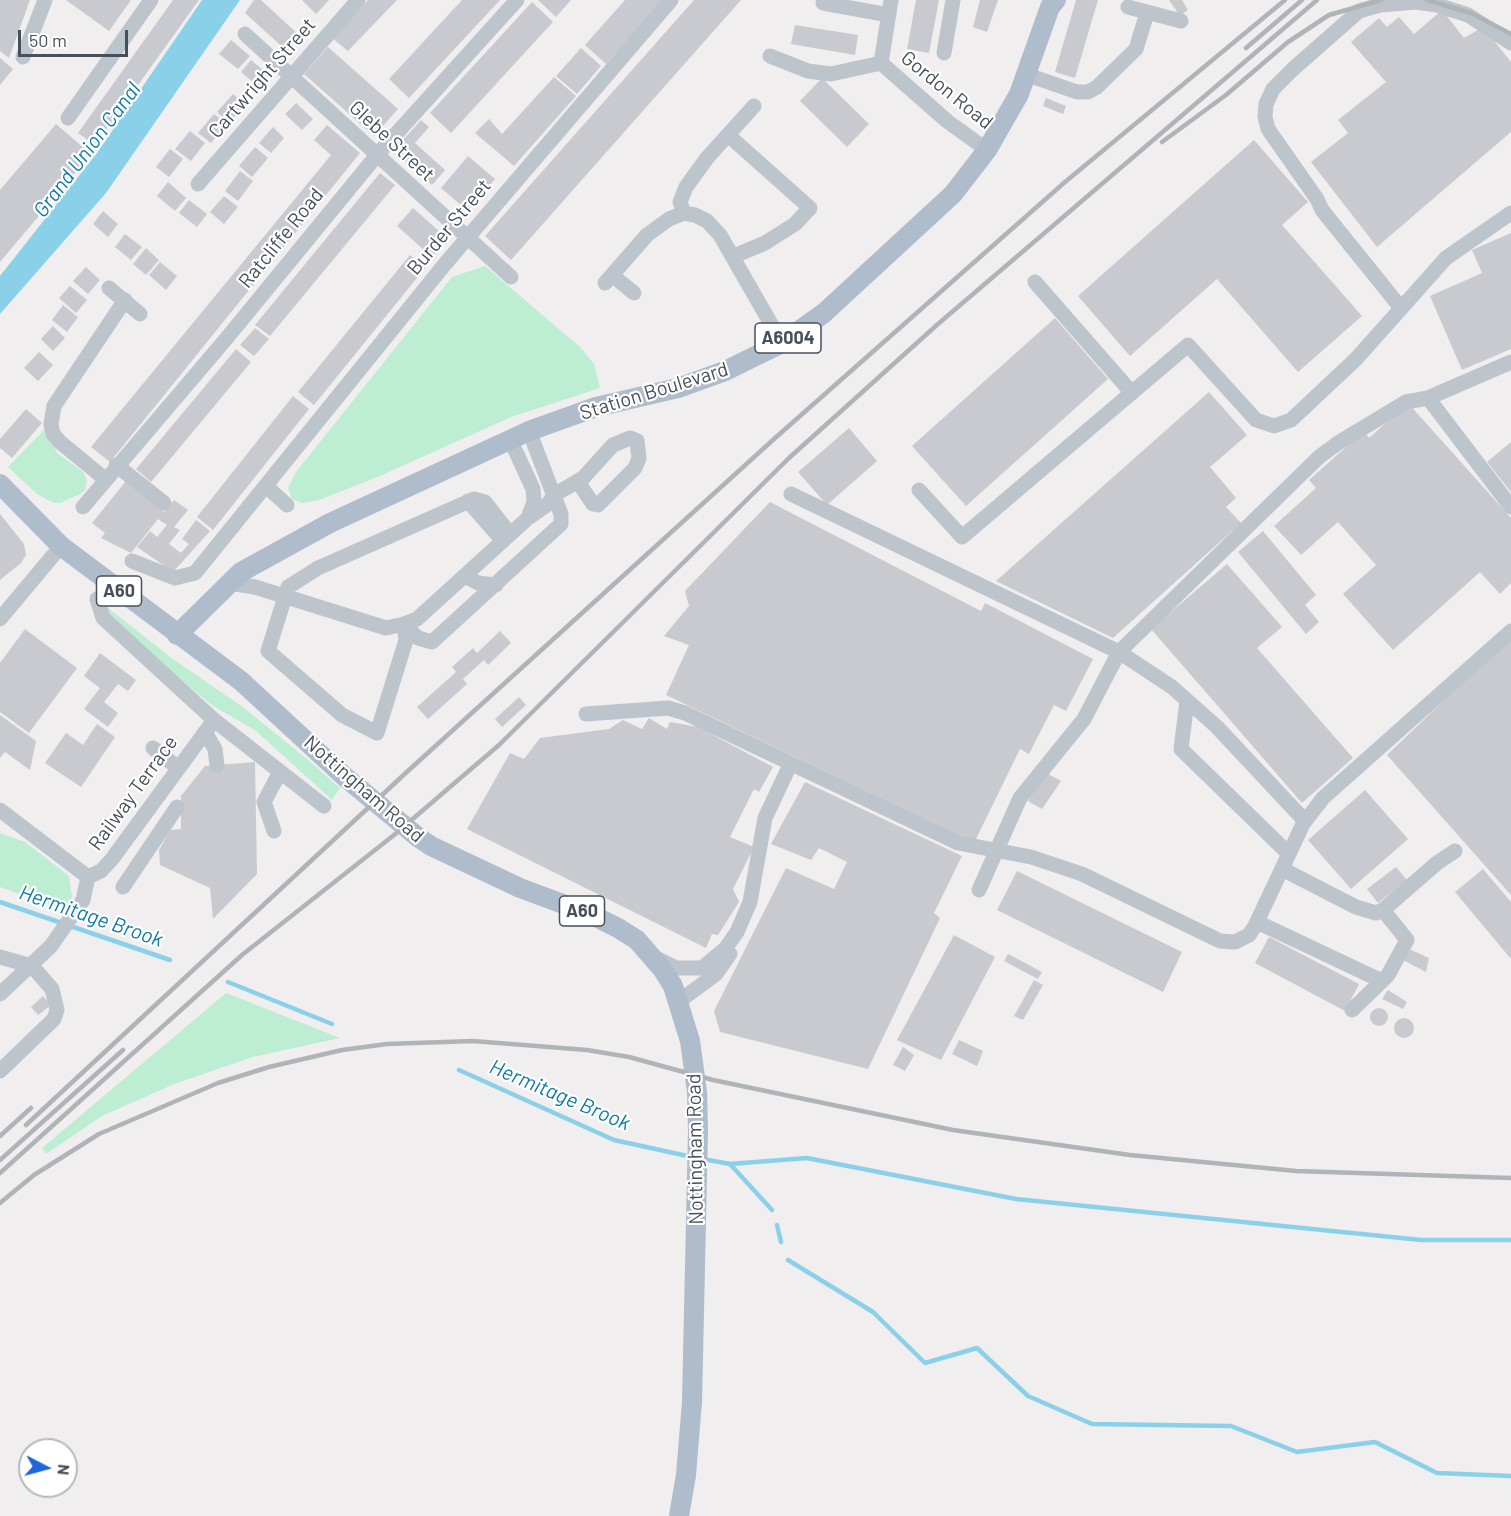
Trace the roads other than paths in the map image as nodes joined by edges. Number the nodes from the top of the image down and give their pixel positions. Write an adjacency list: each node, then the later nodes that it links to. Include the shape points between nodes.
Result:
1 (45, 0): 17 (street)
2 (151, 0): 22 (street)
3 (358, 0): 20 (street, Cartwright Street)
4 (517, 0): 25 (street, Ratcliffe Road)
5 (670, 0): 29 (street, Burder Street)
6 (953, 0): 15 (street)
7 (1051, 2): 19 (main road, Station Boulevard / A6004)
8 (823, 3): 9 (street)
9 (890, 7): 18 (street)
10 (1128, 7): 11 (street)
11 (1147, 13): 12 (street); 19 (street, via 1136,49 1088,92)
12 (1181, 21)
13 (245, 34): 20 (street, Glebe Street)
14 (1511, 43): 36 (street, via 1468,15 1437,5 1380,4 1359,11 1273,90 1266,104 1264,117 1268,129 1322,210)
15 (944, 52)
16 (770, 56): 18 (street, via 808,71 831,74)
17 (23, 57)
18 (881, 63): 24 (street, Gordon Road)
19 (1028, 75): 24 (main road, Station Boulevard / A6004)
20 (290, 76): 25 (street, Glebe Street); 26 (street, Cartwright Street)
21 (754, 106): 23 (street)
22 (68, 118)
23 (728, 135): 27 (street, via 686,187 680,202); 30 (street, via 810,208 795,224 765,243)
24 (987, 150): 38 (main road, Station Boulevard / A6004, via 953,194 879,265)
25 (376, 155): 29 (street, Glebe Street); 44 (street, Ratcliffe Road, via 226,339)
26 (198, 184)
27 (684, 213): 30 (street, via 707,221); 34 (street, via 647,235 608,279)
28 (1511, 213): 36 (street, via 1446,258)
29 (466, 238): 31 (street, Glebe Street); 48 (street, Burder Street)
30 (734, 256): 38 (street)
31 (511, 277)
32 (1035, 282): 40 (street)
33 (109, 288): 35 (street)
34 (634, 293)
35 (125, 300): 37 (street); 45 (street, via 54,406 51,424 60,442)
36 (1401, 308): 40 (street, via 1356,360 1291,420 1274,426 1256,420 1188,345)
37 (140, 314)
38 (782, 343): 42 (main road, Station Boulevard / A6004, via 725,371)
39 (1511, 362): 41 (street)
40 (1132, 393): 49 (street, via 962,537)
41 (1428, 398): 55 (street); 69 (street, via 1406,402 1319,457)
42 (529, 430): 43 (main road, Station Boulevard / A6004); 51 (street)
43 (510, 439): 56 (street, via 533,489 534,502); 61 (main road, Station Boulevard / A6004, via 330,523 241,572)
44 (116, 465): 45 (street, Ratcliffe Road); 52 (street)
45 (105, 479): 54 (street, Ratcliffe Road)
46 (578, 482): 46 (street, via 593,504 598,505 635,468 638,441 630,438 613,445); 51 (street)
47 (0, 484): 58 (main road, Nottingham Road / A60)
48 (267, 487): 53 (street); 59 (street, Burder Street, via 195,573 174,585)
49 (920, 490)
50 (791, 494): 69 (street)
51 (554, 495): 56 (street); 62 (street, via 561,524)
52 (164, 503)
53 (287, 505)
54 (83, 507)
55 (1511, 507)
56 (528, 518): 57 (street)
57 (507, 538): 60 (street); 63 (street, via 485,502 474,499 318,568 291,585)
58 (61, 546): 65 (street); 68 (main road, Nottingham Road / A60)
59 (132, 561)
60 (465, 576): 62 (street, via 478,583); 66 (street, via 417,618)
61 (229, 583): 63 (street); 68 (main road, Station Boulevard / A6004)
62 (496, 585): 66 (street, via 432,642 418,638)
63 (284, 597): 66 (street, via 386,628); 66 (street, via 268,651 342,715 377,734 406,640)
64 (97, 599): 72 (street, via 103,618)
65 (0, 619)
66 (404, 624)
67 (1511, 631): 81 (street, via 1323,798)
68 (177, 634): 96 (main road, Nottingham Road / A60, via 241,681 419,838 481,870 618,928)
69 (1119, 652): 70 (street); 85 (street, via 1084,719 1020,798)
70 (1187, 701): 81 (street, via 1217,727); 87 (street, via 1181,749)
71 (586, 714): 75 (street, via 668,708)
72 (209, 726): 74 (street); 76 (street, Railway Terrace); 77 (street)
73 (153, 748): 76 (street)
74 (217, 765)
75 (790, 765): 85 (street, via 958,843); 94 (street, via 765,818 750,902)
76 (177, 767): 82 (street, Railway Terrace)
77 (280, 772): 78 (street); 83 (street, via 264,802)
78 (324, 806)
79 (177, 807): 84 (street)
80 (0, 810): 89 (street)
81 (1305, 821): 87 (street)
82 (136, 825): 84 (street); 89 (street, Railway Terrace, via 106,865)
83 (274, 831)
84 (156, 838): 90 (street)
85 (998, 850): 91 (street); 93 (street, via 1082,874 1220,941 1243,940)
86 (1455, 851): 92 (street)
87 (1289, 854): 88 (street)
88 (1282, 869): 92 (street, via 1356,907 1376,913); 93 (street)
89 (87, 877): 97 (street, Railway Terrace, via 83,900)
90 (123, 887)
91 (979, 890)
92 (1383, 910): 98 (street, via 1407,940)
93 (1257, 922): 98 (street)
94 (737, 932): 96 (street, via 725,949 702,968 676,968); 100 (street, via 732,951 716,974)
95 (0, 957): 97 (street)
96 (653, 957): 100 (main road, Nottingham Road / A60, via 673,986)
97 (32, 966): 99 (street); 102 (street, via 55,997 54,1019)
98 (1382, 981): 101 (street)
99 (0, 994)
100 (678, 1002): 103 (main road, Nottingham Road / A60, via 690,1041 697,1092 692,1402)
101 (1352, 1010)
102 (0, 1071)
103 (679, 1516)

